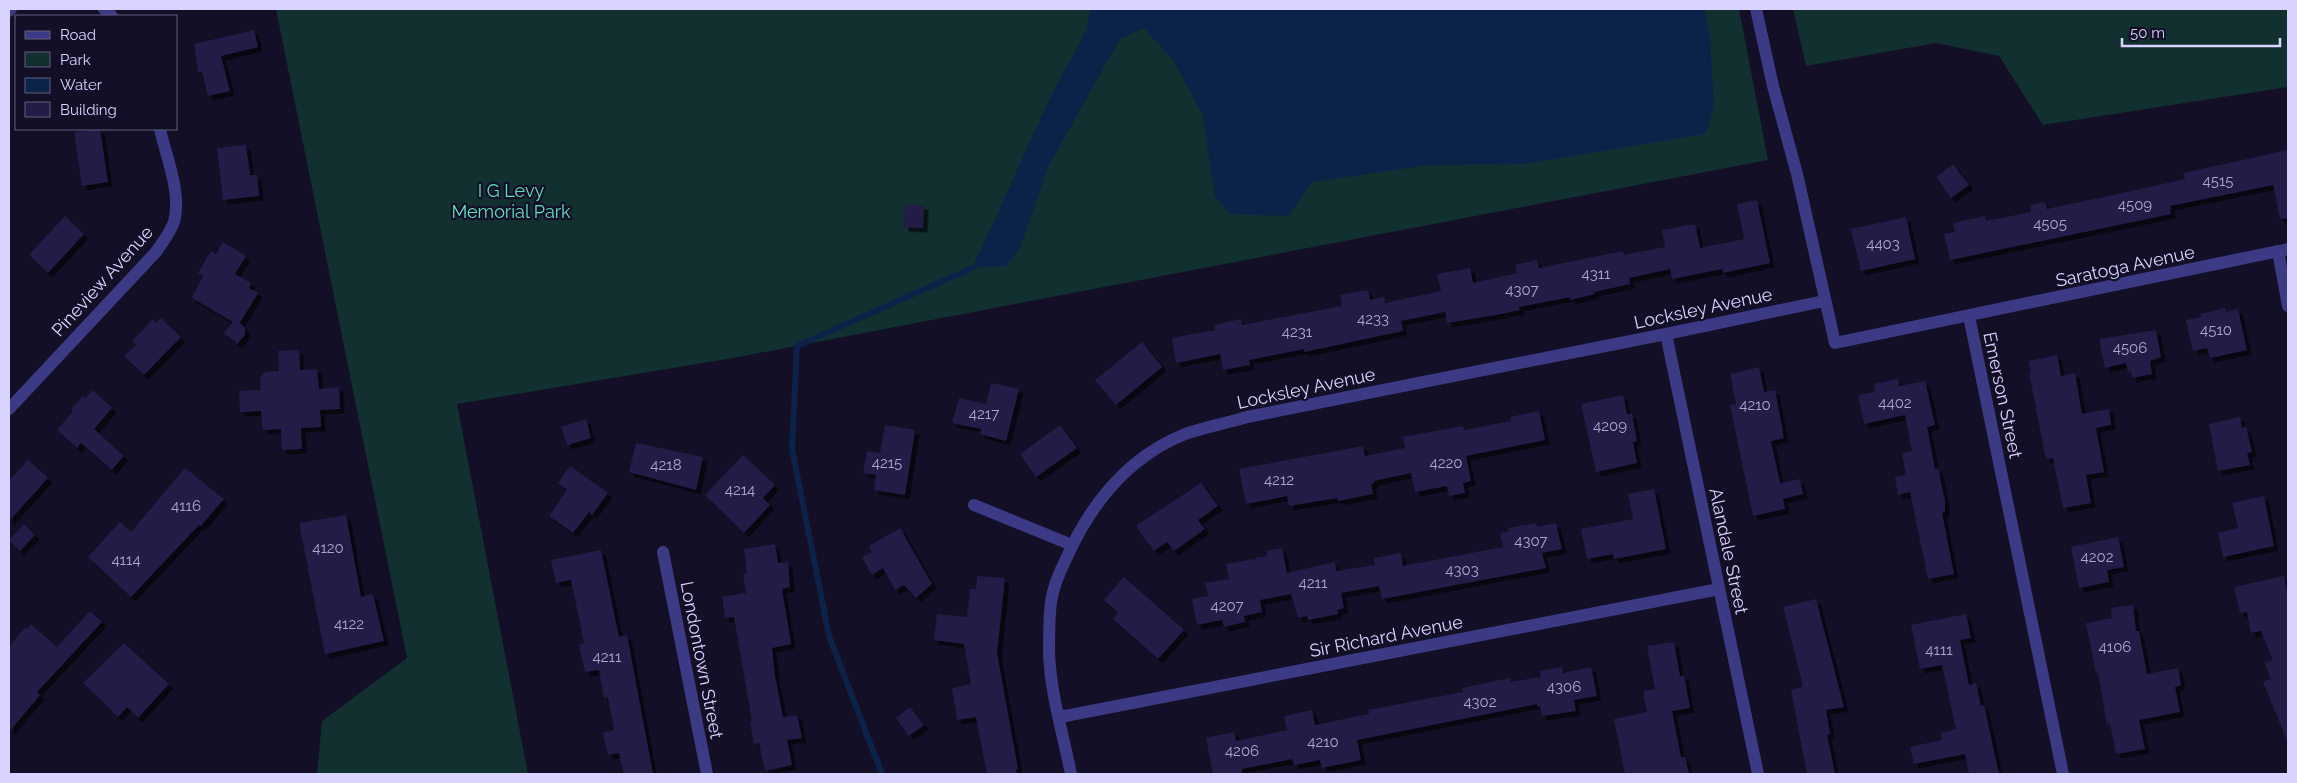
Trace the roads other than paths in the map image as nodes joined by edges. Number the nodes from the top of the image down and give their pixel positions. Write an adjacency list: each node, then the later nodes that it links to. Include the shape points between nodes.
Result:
1 (1756, 9): 4 (street, Emerson Street, via 1800,184)
2 (160, 130): 8 (street, Pineview Avenue, via 176,206 168,236)
3 (2283, 250): 5 (street); 6 (street, Saratoga Avenue)
4 (1824, 301): 6 (street, Emerson Street, via 1835,343); 7 (street, Locksley Avenue)
5 (2288, 306)
6 (1969, 316): 17 (street, Emerson Street)
7 (1666, 334): 10 (street, Locksley Avenue, via 1248,417 1186,434 1160,447 1108,488); 12 (street, Alandale Street)
8 (9, 409)
9 (974, 505): 10 (street)
10 (1072, 545): 13 (street, Locksley Avenue, via 1056,581 1051,602 1049,652)
11 (663, 552): 14 (street, Londontown Street)
12 (1719, 589): 13 (street, Sir Richard Avenue); 16 (street, Alandale Street)
13 (1060, 717): 15 (street, Locksley Avenue)
14 (707, 774)
15 (1071, 774)
16 (1758, 774)
17 (2063, 774)

